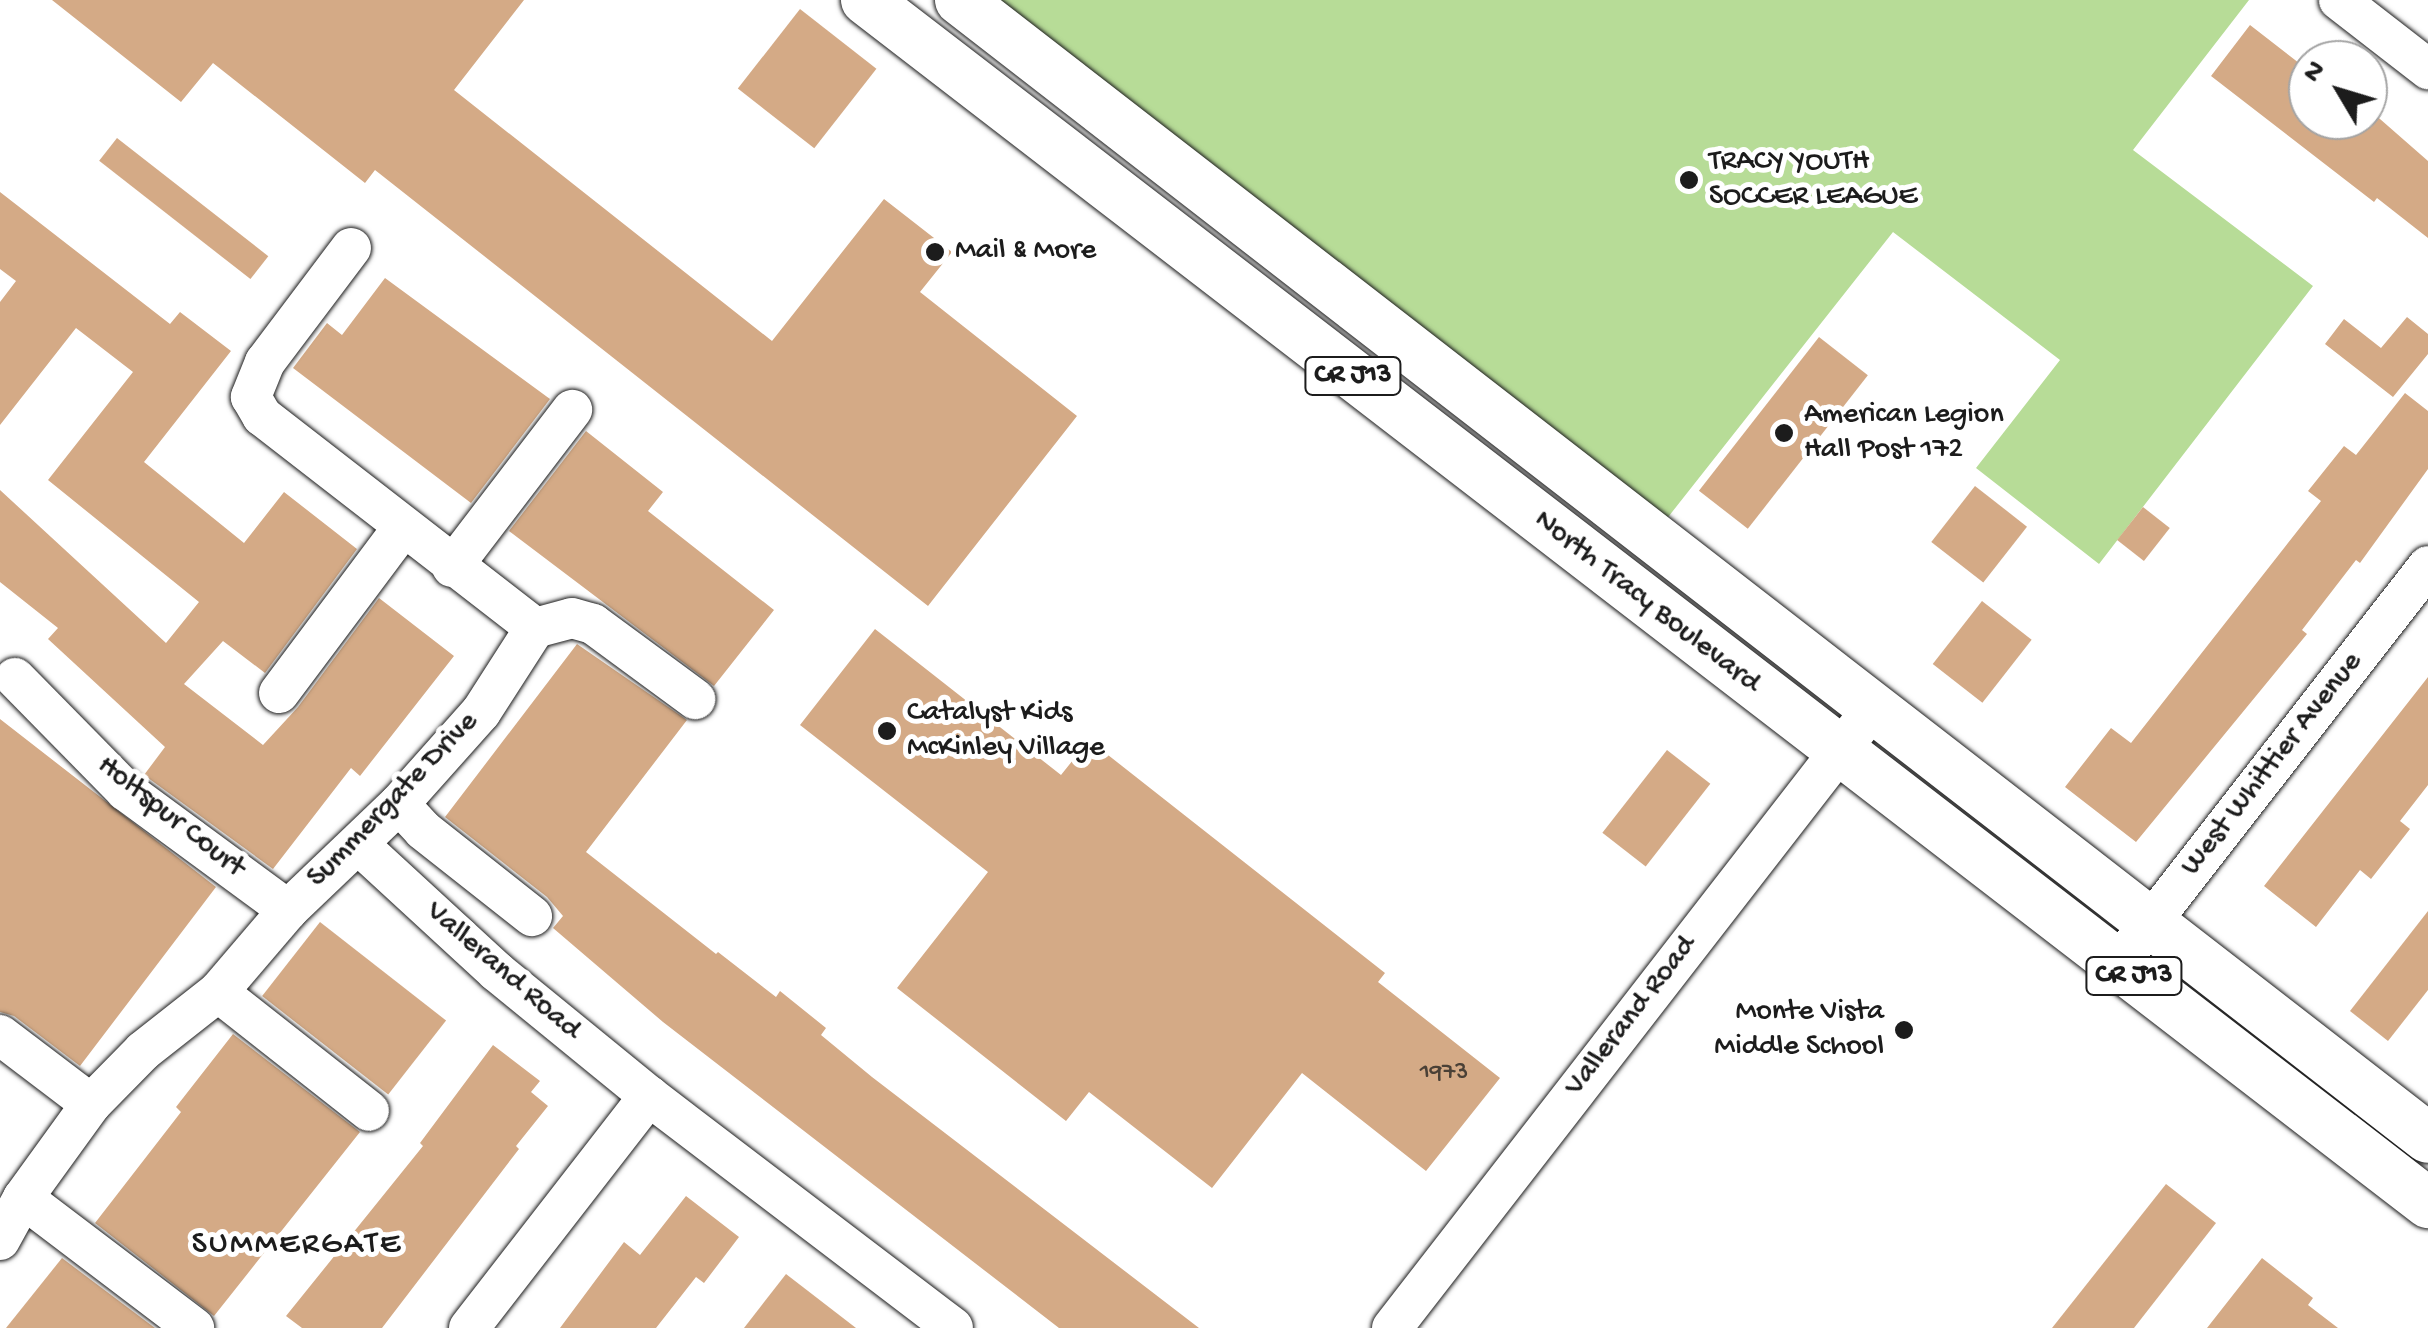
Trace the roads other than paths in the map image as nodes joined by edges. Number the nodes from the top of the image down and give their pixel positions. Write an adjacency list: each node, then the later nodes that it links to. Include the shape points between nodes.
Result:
1 (866, 0): 15 (main road, North Tracy Boulevard / CR J13)
2 (960, 0): 14 (main road, North Tracy Boulevard / CR J13)
3 (2339, 0): 4 (street)
4 (2428, 69)
5 (351, 248): 7 (street, via 265,362 251,397 262,416)
6 (572, 410): 9 (street)
7 (404, 527): 9 (street); 12 (street)
8 (2428, 566): 20 (street, West Whittier Avenue)
9 (452, 567): 10 (street)
10 (535, 628): 13 (street, via 572,618 593,624); 16 (street, Summergate Drive, via 481,712)
11 (15, 678): 18 (street, Holtspur Court, via 126,792)
12 (280, 693)
13 (695, 698)
14 (1874, 708): 15 (street, Vallerand Road); 20 (main road, North Tracy Boulevard / CR J13)
15 (1839, 751): 21 (main road, North Tracy Boulevard / CR J13); 34 (street, Vallerand Road)
16 (398, 804): 17 (street, Summergate Drive); 19 (street)
17 (358, 844): 18 (street, Summergate Drive); 24 (street, Vallerand Road, via 497,972)
18 (288, 910): 22 (street, Summergate Drive)
19 (532, 916)
20 (2150, 923): 21 (street, West Whittier Avenue); 27 (main road, North Tracy Boulevard / CR J13)
21 (2118, 964): 29 (main road, North Tracy Boulevard / CR J13)
22 (218, 992): 25 (street, Summergate Drive); 26 (street)
23 (0, 1035): 25 (street)
24 (649, 1096): 31 (street, Vallerand Road); 33 (street)
25 (91, 1104): 28 (street, Summergate Drive)
26 (369, 1111)
27 (2428, 1138)
28 (23, 1198): 30 (street, Summergate Drive); 32 (street)
29 (2428, 1203)
30 (0, 1240)
31 (945, 1326)
32 (194, 1328)
33 (469, 1328)
34 (1392, 1328)

